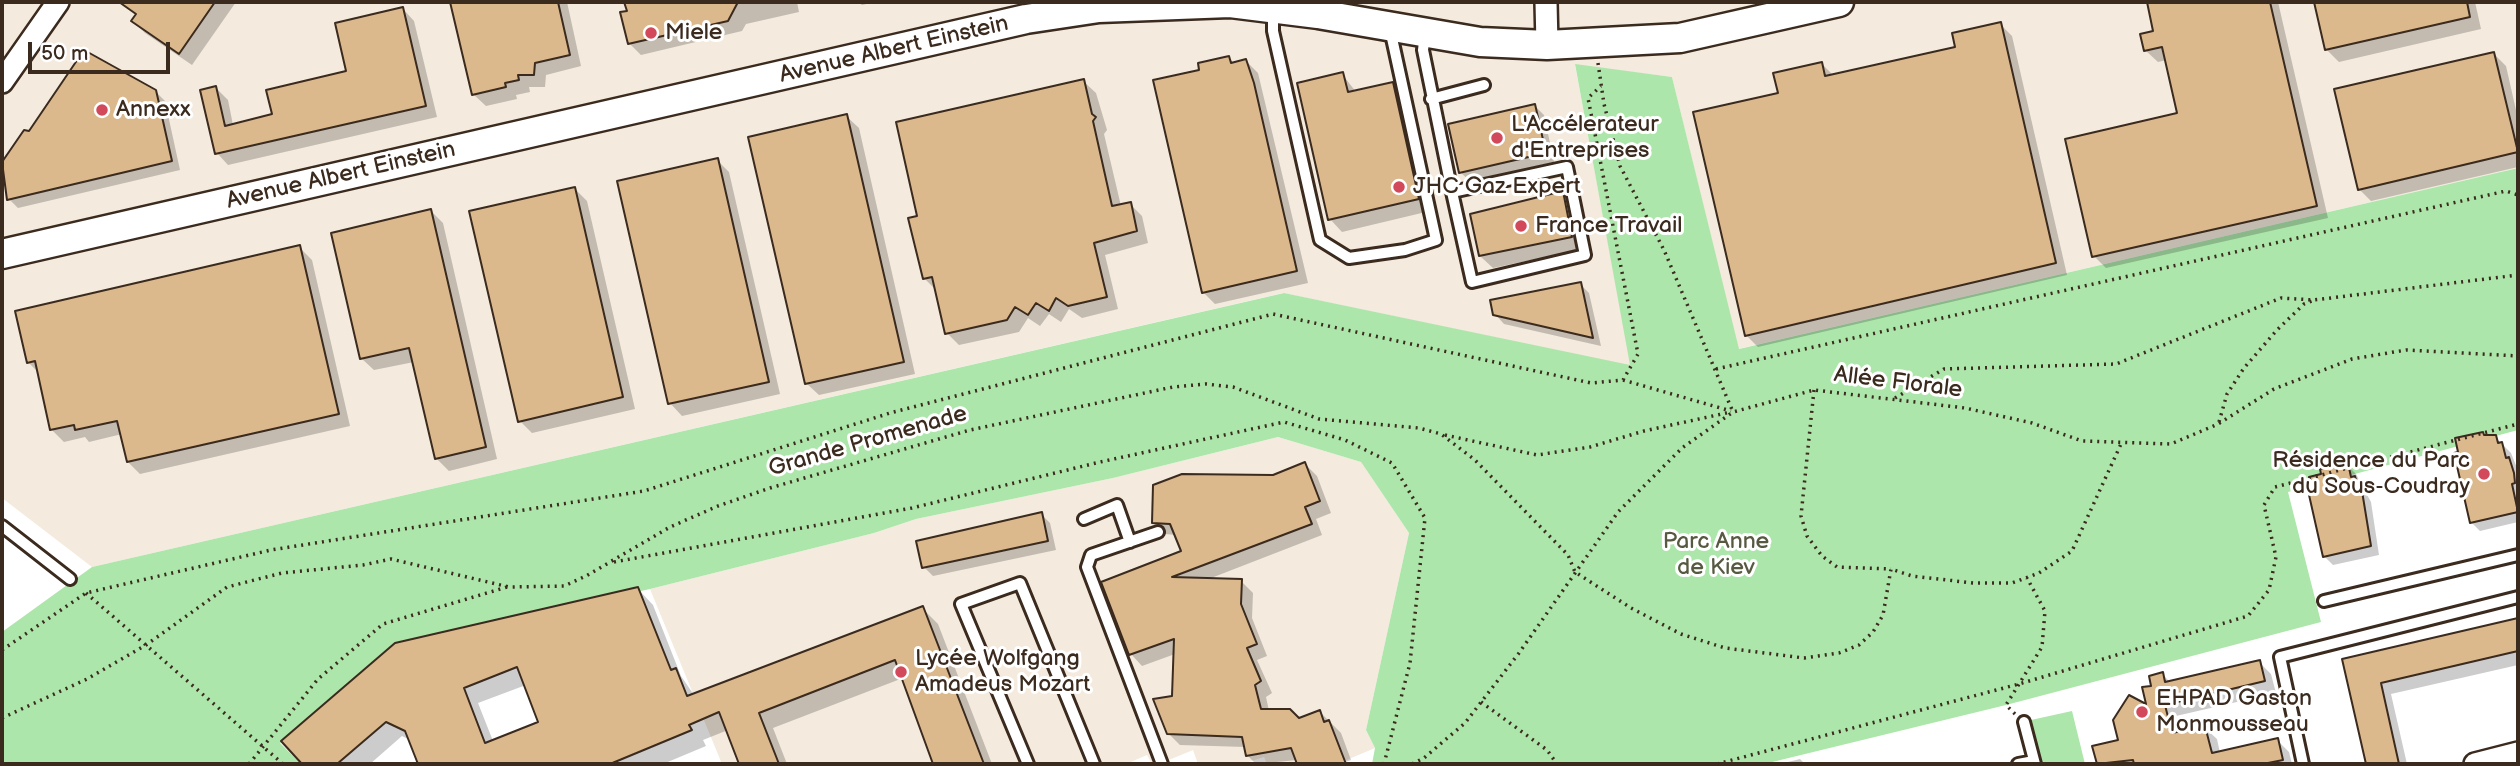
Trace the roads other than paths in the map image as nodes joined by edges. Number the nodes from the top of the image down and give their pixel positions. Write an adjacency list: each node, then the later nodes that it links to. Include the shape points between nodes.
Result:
1 (58, 2): 9 (street)
2 (1546, 2): 8 (street)
3 (1839, 2): 8 (street, Avenue Albert Einstein, via 1765,14 1680,38)
4 (1273, 7): 5 (street, Avenue Albert Einstein); 6 (lane, via 1273,31 1320,240 1349,258 1405,250 1436,240); 13 (street, Avenue Albert Einstein, via 1133,5 1026,19)
5 (1320, 8): 6 (street, Avenue Albert Einstein)
6 (1390, 28): 7 (street, Avenue Albert Einstein)
7 (1426, 34): 8 (street, Avenue Albert Einstein); 11 (lane, via 1423,50)
8 (1547, 45)
9 (2, 82)
10 (1485, 85): 11 (lane)
11 (1431, 99): 12 (lane)
12 (1452, 192): 12 (lane, via 1472,282 1585,255 1567,167)
13 (2, 254)
14 (1084, 519): 17 (lane, via 1117,505)
15 (2, 526): 19 (lane)
16 (1158, 532): 17 (lane)
17 (1130, 541): 27 (lane, via 1091,555 1087,567)
18 (2518, 555): 21 (lane)
19 (70, 579)
20 (2518, 597): 29 (lane, via 2280,657)
21 (2324, 601)
22 (2024, 722): 24 (lane)
23 (2518, 753): 30 (street)
24 (2034, 763): 28 (lane)
25 (1028, 764): 26 (lane, via 961,604 1020,583)
26 (1094, 764)
27 (1162, 764)
28 (2018, 764)
29 (2303, 764)
30 (2475, 764)

